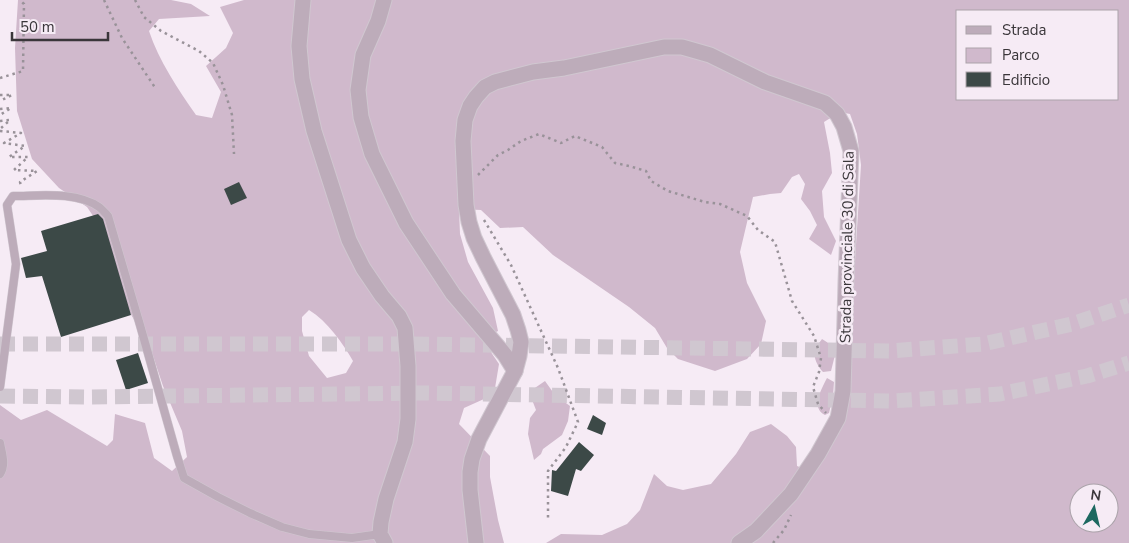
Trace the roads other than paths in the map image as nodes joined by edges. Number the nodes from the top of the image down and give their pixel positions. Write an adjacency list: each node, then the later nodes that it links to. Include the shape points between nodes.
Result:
1 (303, 0): 7 (street, via 299,46 302,79 314,131 362,268 405,328 408,419 405,442 386,499)
2 (384, 0): 3 (street, via 363,55 358,90 361,117 372,154 411,231 453,294)
3 (515, 370): 8 (street, Strada provinciale 30 di Sala, via 472,459 470,490); 9 (street, Strada provinciale 30 di Sala, via 520,342 518,330 474,238 466,205 465,120 470,106 485,87 533,72 664,47 682,47 710,55 765,82 825,103 837,114 851,151 844,391 838,418 791,494 756,531)
4 (0, 387): 7 (lane, via 16,264 7,205 13,196 80,199 99,207 108,216 184,478 218,498 282,527 309,534)
5 (0, 443): 6 (lane, via 4,464)
6 (0, 474)
7 (382, 538)
8 (476, 543)
9 (739, 543)

